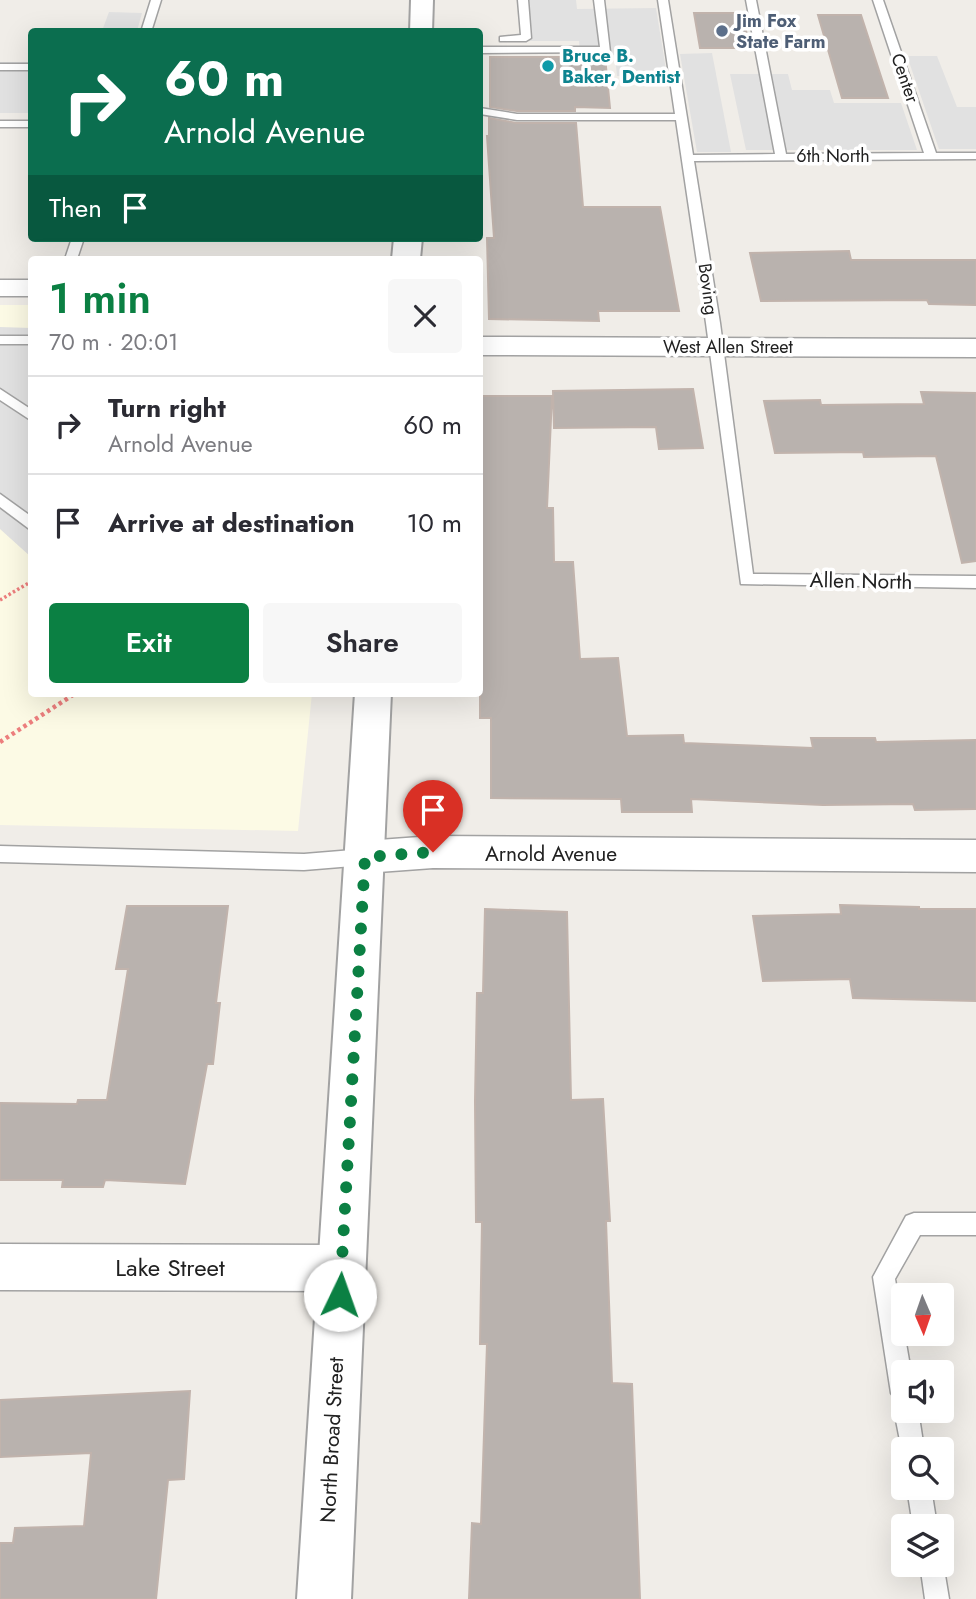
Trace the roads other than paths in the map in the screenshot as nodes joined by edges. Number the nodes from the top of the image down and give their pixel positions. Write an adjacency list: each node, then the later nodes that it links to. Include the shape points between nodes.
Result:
1 (156, 0): 8 (lane)
2 (422, 0): 9 (street)
3 (523, 0): 10 (lane, via 526,38)
4 (599, 0): 11 (lane, via 606,50)
5 (663, 0): 15 (lane, Boving)
6 (751, 0): 18 (lane)
7 (878, 0): 19 (lane, Center)
8 (147, 28)
9 (421, 28)
10 (483, 39)
11 (483, 50)
12 (0, 67): 13 (lane)
13 (28, 67)
14 (483, 111): 15 (lane, via 517,117)
15 (683, 117): 21 (lane, Boving)
16 (0, 124): 17 (lane)
17 (28, 124)
18 (781, 156): 19 (lane, 6th North); 21 (lane, 6th North)
19 (932, 156): 20 (lane, 6th North)
20 (976, 156)
21 (690, 158): 27 (lane, Boving)
22 (0, 288): 23 (street)
23 (28, 288)
24 (0, 340): 25 (lane)
25 (28, 340)
26 (483, 346): 27 (street, West Allen Street)
27 (715, 347): 28 (street, West Allen Street); 33 (lane, Boving)
28 (976, 348)
29 (0, 393): 30 (lane)
30 (28, 414)
31 (0, 499): 32 (lane)
32 (28, 523)
33 (746, 579): 34 (lane, Allen North)
34 (976, 582)
35 (373, 697): 38 (street, North Broad Street)
36 (0, 854): 38 (lane, Arnold Avenue, via 304,862)
37 (976, 856): 38 (street, Arnold Avenue, via 433,852)
38 (365, 857): 41 (street, North Broad Street)
39 (976, 1224): 42 (lane, via 914,1224 884,1277)
40 (0, 1267): 41 (street, Lake Street)
41 (341, 1268): 44 (street, North Broad Street)
42 (898, 1360)
43 (934, 1577): 45 (lane)
44 (324, 1599)
45 (937, 1599)

